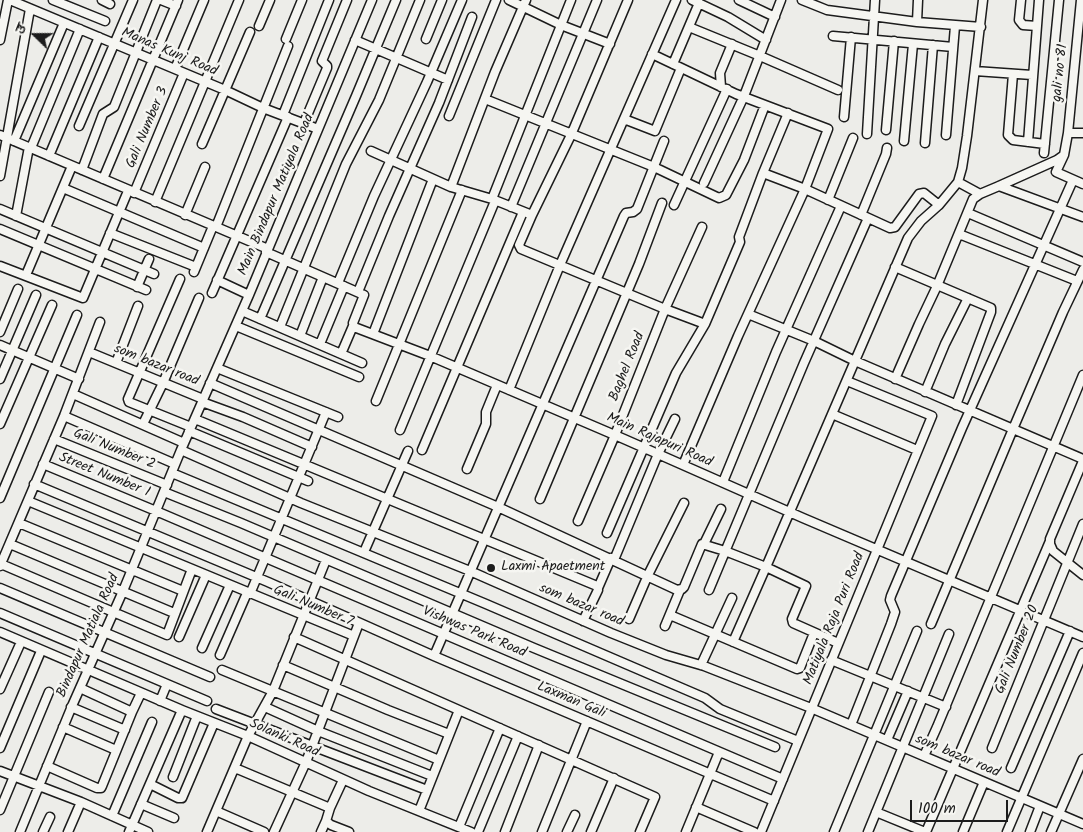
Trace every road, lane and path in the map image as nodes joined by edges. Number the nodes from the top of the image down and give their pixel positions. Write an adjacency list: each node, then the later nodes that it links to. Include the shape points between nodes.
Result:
1 (9, 0): 38 (street, Manas Kunj Road); 49 (street)
2 (53, 0): 42 (street)
3 (102, 0): 36 (street)
4 (133, 0): 64 (street)
5 (157, 0): 71 (street)
6 (162, 0): 35 (street)
7 (204, 0): 78 (street)
8 (239, 0): 85 (street)
9 (270, 0): 46 (street)
10 (302, 0): 92 (street)
11 (328, 0): 95 (street)
12 (347, 0): 99 (street, via 322,61 328,68)
13 (372, 0): 61 (street, Main Bindapur Matiyala Road)
14 (396, 0): 70 (street)
15 (420, 0): 74 (street)
16 (442, 0): 58 (street)
17 (462, 0): 81 (street)
18 (496, 0): 96 (street)
19 (509, 0): 37 (street)
20 (571, 0): 45 (street)
21 (597, 0): 54 (street)
22 (628, 0): 65 (street)
23 (676, 0): 72 (street)
24 (740, 0): 40 (street)
25 (782, 0): 40 (street)
26 (802, 0): 41 (street, via 827,10)
27 (874, 0): 41 (street)
28 (918, 0): 43 (street)
29 (983, 0): 50 (street)
30 (1021, 0): 48 (street, via 1019,20 1023,24)
31 (1040, 0): 48 (street)
32 (1059, 0): 116 (street)
33 (1081, 0): 104 (street, gali no 81)
34 (700, 2): 51 (street); 62 (street)
35 (177, 3): 75 (street)
36 (110, 4)
37 (524, 4): 45 (street); 90 (street)
38 (30, 9): 44 (street, Manas Kunj Road); 109 (street)
39 (472, 17): 84 (street)
40 (775, 17): 62 (street)
41 (873, 17): 43 (street); 59 (street)
42 (105, 20)
43 (917, 22): 47 (street)
44 (64, 23): 52 (street, Manas Kunj Road); 109 (street)
45 (561, 25): 54 (street); 94 (street)
46 (259, 26)
47 (955, 26): 50 (street); 69 (street)
48 (1037, 26): 83 (street)
49 (1, 27): 60 (street)
50 (981, 27): 79 (street)
51 (689, 28): 66 (street); 76 (street)
52 (80, 29): 57 (street, Manas Kunj Road); 117 (street)
53 (250, 32): 87 (street)
54 (583, 33): 65 (street); 100 (street)
55 (833, 36): 56 (street)
56 (851, 37): 59 (street); 97 (street)
57 (99, 38): 64 (street, Manas Kunj Road); 123 (street)
58 (426, 39)
59 (872, 39): 63 (street); 106 (street)
60 (0, 40)
61 (355, 40): 70 (street); 102 (street, Main Bindapur Matiyala Road)
62 (766, 40): 73 (street)
63 (894, 42): 67 (street); 103 (street)
64 (115, 44): 71 (street, Manas Kunj Road); 101 (street)
65 (610, 44): 107 (street)
66 (732, 44): 73 (street); 86 (street, via 720,73)
67 (913, 44): 68 (street); 112 (street)
68 (934, 45): 69 (street); 114 (street)
69 (953, 47): 108 (street)
70 (375, 49): 74 (street); 177 (street)
71 (135, 52): 75 (street, Manas Kunj Road); 129 (street, via 114,107 103,114)
72 (652, 54): 76 (street); 98 (street)
73 (760, 56): 88 (street); 89 (street)
74 (396, 58): 81 (street); 184 (street, via 346,164)
75 (153, 60): 78 (street, Manas Kunj Road); 132 (street)
76 (673, 64): 77 (street)
77 (682, 68): 86 (street); 98 (street, via 655,131)
78 (175, 69): 80 (street, Manas Kunj Road)
79 (975, 71): 82 (street); 136 (street)
80 (184, 73): 85 (street, Manas Kunj Road); 144 (street, Gali Number 3)
81 (431, 74): 84 (street); 124 (street)
82 (1013, 74): 83 (street); 113 (street, via 1008,135 1013,140)
83 (1032, 75): 113 (street)
84 (448, 80): 127 (street)
85 (206, 82): 87 (street, Manas Kunj Road); 148 (street)
86 (724, 88): 89 (street); 135 (street)
87 (225, 90): 92 (street, Manas Kunj Road); 115 (street)
88 (838, 90)
89 (744, 96): 91 (street); 137 (street)
90 (485, 99): 94 (street); 140 (street)
91 (765, 104): 93 (street); 135 (street, via 744,160 726,195 719,198)
92 (263, 108): 95 (street, Manas Kunj Road); 164 (street)
93 (788, 113): 130 (street); 142 (street, via 828,130)
94 (524, 115): 100 (street); 146 (street)
95 (286, 116): 99 (street, Manas Kunj Road); 170 (street)
96 (449, 116)
97 (844, 117)
98 (624, 119): 120 (street)
99 (304, 123): 102 (street, Manas Kunj Road)
100 (546, 125): 107 (street); 153 (street)
101 (79, 126)
102 (318, 129): 175 (street, Main Bindapur Matiyala Road)
103 (886, 130)
104 (1068, 133): 105 (street); 122 (street, gali no 81)
105 (1083, 133)
106 (867, 134)
107 (571, 135): 120 (street); 160 (street)
108 (946, 135)
109 (7, 138): 117 (street); 131 (street)
110 (853, 138): 147 (street)
111 (664, 140): 128 (street)
112 (904, 140)
113 (1028, 142): 116 (street)
114 (925, 143)
115 (202, 144)
116 (1045, 144): 121 (street)
117 (30, 148): 123 (street); 161 (street)
118 (887, 148): 162 (street)
119 (371, 151): 124 (street)
120 (610, 151): 128 (street); 180 (street)
121 (1044, 152)
122 (1064, 155): 134 (street, gali no 81, via 1056,172); 139 (street)
123 (49, 156): 125 (street)
124 (390, 160): 127 (street); 194 (street)
125 (72, 166): 129 (street); 141 (street)
126 (205, 167): 159 (street)
127 (409, 168): 133 (street); 199 (street)
128 (654, 168): 135 (street); 192 (street, via 637,208 625,214)
129 (82, 170): 132 (street)
130 (763, 173): 142 (street); 214 (street, via 739,237 740,242)
131 (0, 176)
132 (103, 179): 144 (street)
133 (433, 179): 140 (street); 220 (street)
134 (1073, 180): 138 (street); 155 (street)
135 (684, 182): 150 (street)
136 (958, 182): 145 (street); 151 (street)
137 (704, 183)
138 (1083, 184)
139 (999, 186): 145 (street); 155 (street)
140 (451, 187): 143 (street)
141 (63, 188): 156 (street); 167 (street)
142 (806, 189): 147 (street); 211 (street)
143 (462, 190): 146 (street); 224 (street)
144 (131, 192): 148 (street); 156 (street, Gali Number 3)
145 (980, 194): 158 (street, via 973,199)
146 (493, 200): 153 (street); 229 (street)
147 (828, 200): 152 (street)
148 (155, 202): 159 (street)
149 (662, 203): 201 (street)
150 (674, 205)
151 (939, 205): 162 (street, via 921,193 893,228); 182 (street, via 913,230)
152 (841, 206): 162 (street); 218 (street)
153 (512, 207): 157 (street)
154 (0, 209): 161 (street)
155 (1061, 209): 163 (street); 172 (street)
156 (119, 212): 168 (street, Gali Number 3); 173 (street)
157 (523, 212): 160 (street); 236 (street)
158 (968, 213): 169 (street); 172 (street)
159 (185, 214): 164 (street)
160 (532, 215): 180 (street, via 518,246)
161 (16, 216): 167 (street)
162 (865, 216): 222 (street)
163 (1083, 217)
164 (214, 226): 170 (street); 173 (street)
165 (702, 227): 208 (street, Baghel Road)
166 (0, 229): 171 (street)
167 (47, 229): 171 (street); 174 (street)
168 (110, 233): 173 (street, via 195,270); 174 (street, Gali Number 3)
169 (959, 234): 179 (street); 196 (street)
170 (237, 236): 175 (street); 191 (street)
171 (40, 246): 183 (street); 188 (street)
172 (1044, 247): 178 (street); 179 (street)
173 (204, 248)
174 (102, 251): 183 (street, Gali Number 3); 185 (street)
175 (267, 251): 177 (street); 203 (street, Main Bindapur Matiyala Road)
176 (149, 259): 185 (street)
177 (285, 261): 184 (street); 212 (street)
178 (1083, 262)
179 (1035, 264): 193 (street); 255 (street)
180 (560, 265): 192 (street); 247 (street)
181 (0, 266): 188 (street)
182 (895, 267): 196 (street); 231 (street)
183 (95, 268): 188 (street, Gali Number 3, via 82,298); 195 (street)
184 (303, 268): 189 (street); 217 (street)
185 (144, 270): 187 (street); 195 (street)
186 (1083, 270): 193 (street)
187 (154, 274)
188 (26, 275)
189 (323, 277): 194 (street); 221 (street)
190 (180, 279): 237 (street)
191 (217, 280): 200 (street); 203 (street)
192 (597, 280): 201 (street); 252 (street)
193 (1077, 282): 268 (street)
194 (341, 285): 199 (street); 223 (street)
195 (137, 286): 198 (street)
196 (937, 286): 205 (street); 242 (street)
197 (18, 289): 219 (street)
198 (146, 290)
199 (358, 292): 216 (street, via 365,297)
200 (212, 293)
201 (626, 293): 208 (street); 260 (street)
202 (36, 295): 226 (street)
203 (249, 295): 209 (street, Main Bindapur Matiyala Road)
204 (199, 298): 244 (street)
205 (968, 298): 248 (street); 253 (street, via 991,309)
206 (52, 305): 230 (street)
207 (138, 306): 232 (street)
208 (665, 309): 214 (street); 269 (street, Baghel Road)
209 (242, 311): 212 (street); 215 (street, Main Bindapur Matiyala Road)
210 (78, 314): 234 (street)
211 (748, 314): 218 (street); 283 (street)
212 (260, 319): 217 (street)
213 (100, 322): 227 (street)
214 (705, 324): 274 (street, via 676,373)
215 (236, 326): 235 (street, Main Bindapur Matiyala Road); 239 (street)
216 (353, 326): 220 (street, Main Rajapuri Road); 228 (street)
217 (280, 327): 221 (street)
218 (787, 330): 222 (street); 289 (street)
219 (0, 332)
220 (373, 334): 224 (street, Main Rajapuri Road)
221 (300, 336): 223 (street)
222 (814, 341): 231 (street); 292 (street)
223 (320, 344): 228 (street)
224 (399, 344): 229 (street, Main Rajapuri Road); 251 (street)
225 (0, 345): 226 (street)
226 (12, 350): 230 (street); 240 (street)
227 (89, 352): 232 (street, som bazar road); 241 (street)
228 (341, 354): 233 (street)
229 (430, 356): 236 (street, Main Rajapuri Road); 267 (street)
230 (28, 357): 234 (street); 263 (street)
231 (855, 361): 242 (street); 243 (street)
232 (116, 363): 237 (street, som bazar road)
233 (362, 363)
234 (54, 368): 241 (street); 293 (street)
235 (217, 368): 245 (street, Main Bindapur Matiyala Road); 256 (street)
236 (457, 368): 246 (street, Main Rajapuri Road); 275 (street)
237 (140, 373): 244 (street, som bazar road); 254 (street, via 128,401)
238 (1083, 375): 272 (street)
239 (359, 377)
240 (0, 379)
241 (78, 379): 249 (street)
242 (895, 379): 248 (street)
243 (847, 381): 257 (street); 276 (street, Matiyala Raja Puri Road, via 932,416)
244 (163, 382): 250 (street, som bazar road); 254 (street)
245 (210, 383): 250 (street, Main Bindapur Matiyala Road); 266 (street)
246 (497, 385): 247 (street, Main Rajapuri Road); 285 (street, via 485,416 486,424)
247 (510, 390): 252 (street, Main Rajapuri Road)
248 (925, 392): 253 (street)
249 (73, 394): 258 (street); 264 (street)
250 (202, 400): 261 (street, som bazar road); 273 (street)
251 (376, 401)
252 (543, 404): 260 (street, Main Rajapuri Road); 299 (street)
253 (956, 405): 255 (street)
254 (150, 410): 264 (street); 265 (street)
255 (970, 411): 268 (street); 322 (street)
256 (326, 412): 259 (street); 266 (street)
257 (832, 414): 276 (street); 302 (street)
258 (64, 416): 270 (street); 281 (street)
259 (338, 417)
260 (573, 417): 269 (street, Main Rajapuri Road); 296 (street)
261 (195, 419): 265 (street, som bazar road); 282 (street)
262 (675, 419): 278 (street)
263 (0, 424)
264 (143, 424): 271 (street)
265 (190, 429): 271 (street, som bazar road); 287 (street)
266 (319, 430): 273 (street); 284 (street)
267 (400, 430)
268 (1012, 430): 272 (street); 334 (street)
269 (615, 435): 274 (street, Main Rajapuri Road); 304 (street, Baghel Road)
270 (54, 439): 280 (street); 291 (street, Gali Number 2)
271 (182, 446): 281 (street, Bindapur Matiala Road); 294 (street, som bazar road)
272 (1052, 446): 279 (street); 344 (street)
273 (312, 447): 282 (street)
274 (643, 448): 278 (street, Main Rajapuri Road); 309 (street)
275 (422, 450)
276 (918, 450): 316 (street, Matiyala Raja Puri Road)
277 (408, 451): 284 (street)
278 (658, 454): 283 (street, Main Rajapuri Road); 320 (street)
279 (1083, 460): 312 (street)
280 (43, 464): 290 (street); 301 (street, Street Number 1)
281 (175, 464): 286 (street, Bindapur Matiala Road)
282 (304, 464): 287 (street); 295 (street)
283 (683, 464): 289 (street, Main Rajapuri Road)
284 (402, 466): 295 (street); 299 (street)
285 (467, 469)
286 (172, 472): 291 (street, Bindapur Matiala Road); 303 (street)
287 (299, 477): 288 (street); 294 (street)
288 (308, 481)
289 (723, 482): 292 (street, Main Rajapuri Road)
290 (34, 484): 297 (street); 307 (street, Laxman Gali)
291 (165, 487): 301 (street, Bindapur Matiala Road); 310 (street, Gali Number 2)
292 (748, 494): 302 (street, Main Rajapuri Road); 317 (street)
293 (0, 498)
294 (290, 498): 303 (street); 308 (street, som bazar road)
295 (388, 499): 308 (street); 311 (street)
296 (540, 499)
297 (28, 501): 305 (street); 315 (street, Gali Number 7)
298 (684, 503): 330 (street)
299 (498, 507): 311 (street); 320 (street)
300 (721, 509): 314 (street)
301 (156, 511): 307 (street, Bindapur Matiala Road); 319 (street, Vishwas Park Road)
302 (790, 512): 316 (street, Main Rajapuri Road); 325 (street)
303 (282, 518): 310 (street); 318 (street)
304 (578, 521)
305 (19, 522): 313 (street); 327 (street)
306 (1083, 524): 323 (street, Gali Number 20)
307 (148, 532): 315 (street, Bindapur Matiala Road); 332 (street, Laxman Gali)
308 (373, 532): 318 (street); 328 (street, som bazar road)
309 (607, 533)
310 (274, 537): 319 (street); 321 (street, Gali Number 2)
311 (483, 540): 328 (street); 337 (street)
312 (1050, 541): 323 (street, via 1054,551); 347 (street)
313 (10, 544): 324 (street); 340 (street)
314 (704, 544): 317 (street); 338 (street)
315 (141, 548): 326 (street, Gali Number 7); 327 (street, Bindapur Matiala Road)
316 (876, 549): 322 (street, Main Rajapuri Road); 374 (street, Matiyala Raja Puri Road)
317 (725, 551): 325 (street); 339 (street)
318 (364, 552): 343 (street)
319 (265, 558): 332 (street); 333 (street, Vishwas Park Road)
320 (613, 559): 330 (street); 337 (street)
321 (326, 560): 333 (street); 351 (street, Gali Number 2)
322 (907, 562): 334 (street, Main Rajapuri Road); 387 (street, via 891,596 894,612)
323 (1067, 562): 331 (street); 355 (street, Gali Number 20)
324 (0, 565): 348 (street)
325 (766, 567): 364 (street, via 806,585 792,622); 373 (street)
326 (192, 569): 329 (street, Gali Number 7); 341 (street)
327 (132, 570): 340 (street, Bindapur Matiala Road); 341 (street)
328 (470, 571): 343 (street); 356 (street, som bazar road)
329 (206, 575): 335 (street, Gali Number 7); 369 (street)
330 (648, 575): 338 (street); 354 (street)
331 (1083, 575)
332 (257, 578): 342 (street); 346 (street, Laxman Gali)
333 (317, 580): 346 (street); 365 (street, Vishwas Park Road)
334 (950, 581): 344 (street, Main Rajapuri Road); 358 (street)
335 (230, 585): 342 (street, Gali Number 7); 375 (street)
336 (0, 588): 363 (street)
337 (598, 588): 356 (street)
338 (680, 590): 353 (street)
339 (709, 590)
340 (123, 591): 348 (street, Bindapur Matiala Road); 350 (street)
341 (183, 591): 350 (street)
342 (249, 593): 352 (street, Gali Number 7); 379 (street)
343 (460, 593): 351 (street); 425 (street)
344 (991, 597): 347 (street, Main Rajapuri Road); 403 (street)
345 (732, 598): 367 (street)
346 (308, 600): 352 (street); 357 (street, Laxman Gali)
347 (1020, 609): 355 (street, Main Rajapuri Road); 441 (street)
348 (114, 612): 350 (street, via 167,635); 363 (street, Bindapur Matiala Road)
349 (0, 613): 377 (street)
350 (174, 613)
351 (452, 613): 365 (street); 428 (street, Gali Number 2)
352 (303, 615): 368 (street, Gali Number 7); 370 (street)
353 (670, 615): 359 (street); 367 (street)
354 (629, 620)
355 (1044, 620): 361 (street, Main Rajapuri Road); 431 (street, Gali Number 20)
356 (583, 621): 384 (street, som bazar road, via 666,655)
357 (359, 623): 368 (street); 380 (street, Laxman Gali)
358 (931, 624)
359 (666, 626)
360 (916, 631): 390 (street)
361 (1070, 631): 371 (street, Main Rajapuri Road); 442 (street)
362 (0, 632): 372 (street, Solanki Road)
363 (105, 632): 377 (street, Bindapur Matiala Road); 388 (street)
364 (814, 633): 373 (street, via 799,669); 374 (street)
365 (443, 634): 380 (street); 433 (street, Vishwas Park Road)
366 (949, 634): 398 (street)
367 (715, 635): 373 (street); 384 (street)
368 (354, 636): 381 (street, Gali Number 7)
369 (179, 637)
370 (294, 637): 381 (street); 383 (street)
371 (1083, 637)
372 (21, 642): 376 (street, Solanki Road); 393 (street)
373 (733, 642)
374 (838, 643): 382 (street, Matiyala Raja Puri Road)
375 (202, 648)
376 (41, 651): 385 (street, Solanki Road); 430 (street)
377 (96, 652): 385 (street, Bindapur Matiala Road); 389 (street)
378 (1083, 653): 456 (street)
379 (220, 655)
380 (434, 656): 411 (street, Laxman Gali)
381 (345, 660): 391 (street, Gali Number 7); 407 (street)
382 (831, 660): 387 (street); 404 (street, Matiyala Raja Puri Road)
383 (283, 665): 391 (street); 394 (street)
384 (702, 665): 404 (street, som bazar road)
385 (88, 669): 392 (street, Bindapur Matiala Road); 397 (street, Solanki Road)
386 (222, 670): 394 (street)
387 (871, 676): 390 (street); 415 (street)
388 (210, 677)
389 (167, 684): 399 (street); 400 (street)
390 (894, 685): 395 (street); 421 (street)
391 (334, 687): 409 (street, Gali Number 7); 420 (street)
392 (80, 688): 402 (street, Bindapur Matiala Road); 408 (street)
393 (0, 689)
394 (273, 691): 401 (street); 409 (street)
395 (908, 691): 398 (street); 424 (street)
396 (49, 692): 445 (street)
397 (141, 692): 399 (street, Solanki Road); 408 (street)
398 (923, 698): 403 (street); 429 (street)
399 (160, 701): 406 (street, Solanki Road)
400 (206, 701)
401 (265, 706): 414 (street); 419 (street)
402 (71, 707): 416 (street, Bindapur Matiala Road); 418 (street)
403 (946, 707): 434 (street)
404 (811, 708): 415 (street, som bazar road); 425 (street, Matiyala Raja Puri Road)
405 (216, 709): 414 (street)
406 (182, 710): 410 (street, Solanki Road); 452 (street)
407 (459, 710): 417 (street); 420 (street)
408 (132, 712): 418 (street)
409 (324, 713): 419 (street, Gali Number 7); 436 (street)
410 (197, 716): 413 (street, Solanki Road); 447 (street)
411 (587, 721): 437 (street); 444 (street, Laxman Gali)
412 (152, 722): 469 (street)
413 (214, 722): 422 (street, Solanki Road); 452 (street, via 182,798)
414 (256, 723): 422 (street); 427 (street)
415 (851, 725): 421 (street, som bazar road)
416 (63, 727): 432 (street); 439 (street, Bindapur Matiala Road)
417 (500, 728): 423 (street); 474 (street)
418 (125, 730): 432 (street)
419 (318, 731): 427 (street, Gali Number 7); 446 (street)
420 (450, 734): 436 (street)
421 (874, 735): 424 (street, som bazar road); 495 (street)
422 (248, 736): 438 (street, Solanki Road); 440 (street)
423 (518, 736): 426 (street); 486 (street)
424 (887, 740): 429 (street, som bazar road)
425 (798, 741): 449 (street, Matiyala Raja Puri Road)
426 (539, 746): 437 (street); 487 (street)
427 (311, 747): 438 (street, Gali Number 7); 454 (street)
428 (775, 747)
429 (902, 747): 434 (street, som bazar road); 466 (street)
430 (0, 748)
431 (992, 748)
432 (116, 750): 439 (street, via 99,788)
433 (719, 752): 444 (street); 449 (street, Vishwas Park Road)
434 (924, 756): 441 (street, som bazar road)
435 (1083, 758): 467 (street)
436 (439, 760): 446 (street)
437 (572, 760): 448 (street); 488 (street)
438 (306, 762): 450 (street, Solanki Road); 455 (street, Gali Number 7)
439 (47, 766): 453 (street, Bindapur Matiala Road)
440 (235, 768): 455 (street); 464 (street)
441 (953, 768): 451 (street, som bazar road); 497 (street)
442 (1011, 768)
443 (0, 770): 445 (street)
444 (710, 774): 457 (street, Laxman Gali); 461 (street)
445 (14, 776): 453 (street); 463 (street)
446 (432, 776): 454 (street)
447 (173, 777)
448 (614, 778): 490 (street); 491 (street, via 655,797)
449 (783, 779): 457 (street, Matiyala Raja Puri Road)
450 (343, 780): 462 (street); 465 (street, Solanki Road)
451 (984, 782): 456 (street, som bazar road); 498 (street)
452 (150, 784): 459 (street)
453 (39, 785): 458 (street); 476 (street, Bindapur Matiala Road)
454 (427, 790): 465 (street)
455 (292, 792): 462 (street); 482 (street, Gali Number 7)
456 (1021, 798): 460 (street, som bazar road); 499 (street)
457 (774, 801): 494 (street, Matiyala Raja Puri Road)
458 (81, 802): 469 (street); 478 (street)
459 (141, 804): 471 (street); 475 (street)
460 (1040, 806): 467 (street, som bazar road); 500 (street)
461 (696, 807): 492 (street); 493 (street)
462 (330, 808): 472 (street)
463 (0, 810)
464 (216, 811): 480 (street); 481 (street)
465 (419, 811): 474 (street, Solanki Road)
466 (876, 812): 496 (street); 497 (street)
467 (1059, 814): 473 (street, som bazar road); 501 (street)
468 (574, 815): 489 (street)
469 (112, 816): 475 (street)
470 (50, 817): 477 (street)
471 (174, 818)
472 (326, 821): 483 (street); 484 (street)
473 (1083, 825): 502 (street)
474 (459, 827): 485 (street, Solanki Road)
475 (130, 828): 479 (street)
476 (20, 832)
477 (43, 832)
478 (68, 832)
479 (148, 832)
480 (207, 832)
481 (264, 832)
482 (274, 832)
483 (321, 832)
484 (349, 832)
485 (471, 832)
486 (478, 832)
487 (505, 832)
488 (542, 832)
489 (567, 832)
490 (591, 832)
491 (640, 832)
492 (686, 832)
493 (754, 832)
494 (761, 832)
495 (834, 832)
496 (868, 832)
497 (925, 832)
498 (963, 832)
499 (1007, 832)
500 (1030, 832)
501 (1052, 832)
502 (1081, 832)

